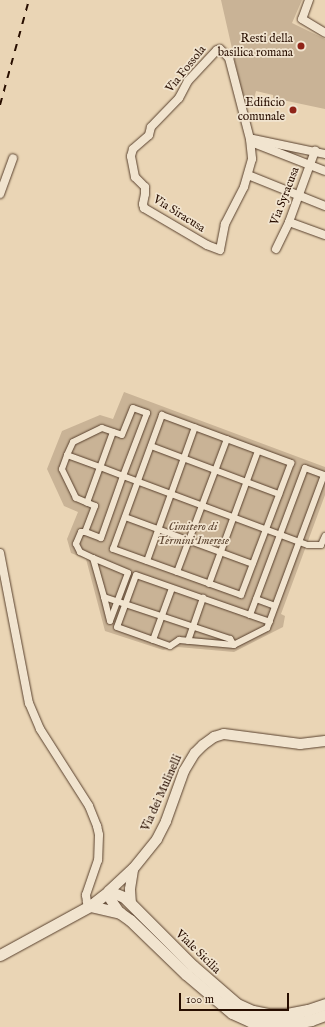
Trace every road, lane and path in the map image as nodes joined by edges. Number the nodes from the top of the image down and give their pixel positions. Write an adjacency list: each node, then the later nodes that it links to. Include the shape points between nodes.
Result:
1 (309, 0): 2 (street, via 302,16 304,22)
2 (325, 33)
3 (250, 140): 4 (street); 7 (street); 9 (street, via 252,159); 10 (street, Via Fossola, via 229,58 220,49 217,50 188,81 179,98 151,127 149,135 133,149 131,156 135,177)
4 (315, 151): 5 (street); 7 (street, Via Syracusa)
5 (325, 154)
6 (13, 158): 11 (street)
7 (310, 166): 8 (street); 12 (street, Via Syracusa)
8 (325, 172)
9 (248, 175): 10 (street, Via Siracusa, via 225,224 220,250 144,208 142,204); 12 (street)
10 (145, 187)
11 (0, 194)
12 (299, 197): 13 (street); 14 (street, Via Syracusa)
13 (325, 206)
14 (289, 222): 15 (street); 16 (street, Via Syracusa)
15 (325, 235)
16 (276, 249)
17 (195, 427): 19 (street); 20 (street, via 162,415); 23 (street)
18 (113, 432): 22 (street, via 102,428 73,442); 24 (street); 26 (street, via 122,435 132,408 147,413)
19 (227, 439): 21 (street); 25 (street)
20 (151, 446): 23 (street); 27 (street)
21 (258, 451): 28 (street); 30 (street, via 291,463)
22 (68, 455): 24 (street); 31 (street, via 62,469 76,498)
23 (184, 458): 25 (street); 29 (street)
24 (100, 467): 26 (street); 31 (street)
25 (215, 470): 28 (street); 32 (street)
26 (123, 476): 27 (street); 37 (street, via 101,538)
27 (138, 482): 29 (street); 33 (street)
28 (246, 482): 30 (street); 34 (street)
29 (171, 494): 32 (street); 35 (street)
30 (279, 494): 36 (street)
31 (87, 503): 37 (street, via 95,506)
32 (202, 505): 34 (street); 40 (street)
33 (125, 517): 35 (street); 45 (street, via 113,549)
34 (234, 517): 36 (street); 42 (street)
35 (158, 529): 40 (street); 45 (street)
36 (266, 529): 38 (street); 46 (street)
37 (85, 532): 44 (street, via 81,532 76,544 80,552)
38 (280, 534): 41 (street); 41 (street, via 305,468 324,475); 52 (street)
39 (325, 536): 41 (street, via 322,545 308,545)
40 (189, 540): 42 (street); 47 (street)
41 (299, 541): 55 (street)
42 (220, 552): 46 (street); 48 (street)
43 (0, 553): 67 (street, via 29,703 40,729 88,806 97,826 98,860 86,895)
44 (94, 558): 50 (street); 53 (street, via 128,573)
45 (146, 561): 47 (street)
46 (253, 564): 48 (street, via 241,595)
47 (177, 572): 48 (street)
48 (209, 584)
49 (172, 588): 51 (street); 54 (street, via 136,575); 57 (street)
50 (104, 597): 53 (street); 53 (street, via 110,621)
51 (203, 598): 56 (street); 59 (street)
52 (256, 599): 55 (street); 56 (street)
53 (118, 601): 54 (street)
54 (126, 604): 57 (street); 60 (street, via 117,627)
55 (275, 606): 58 (street)
56 (250, 615): 58 (street)
57 (161, 616): 59 (street); 60 (street)
58 (270, 622): 62 (street, via 267,628)
59 (193, 627): 61 (street); 62 (street, via 230,639)
60 (153, 640): 61 (street, via 170,646 179,640)
61 (188, 641): 62 (street)
62 (234, 645)
63 (325, 741): 64 (street, Via dei Mulinelli, via 300,744 224,734 214,737 195,753 184,771 157,839)
64 (133, 869): 65 (street, Via dei Mulinelli); 66 (street)
65 (109, 891): 66 (main road, Viale Sicilia, via 124,897); 67 (main road); 68 (street, via 111,900)
66 (131, 904): 70 (main road, Viale Sicilia, via 193,966 237,1004 253,1011 286,1014)
67 (90, 906): 68 (main road); 69 (main road)
68 (120, 913): 71 (main road, Viale Sicilia, via 216,1002 232,1013 250,1021 268,1024 287,1024)
69 (0, 955)
70 (325, 1004)
71 (325, 1015)

